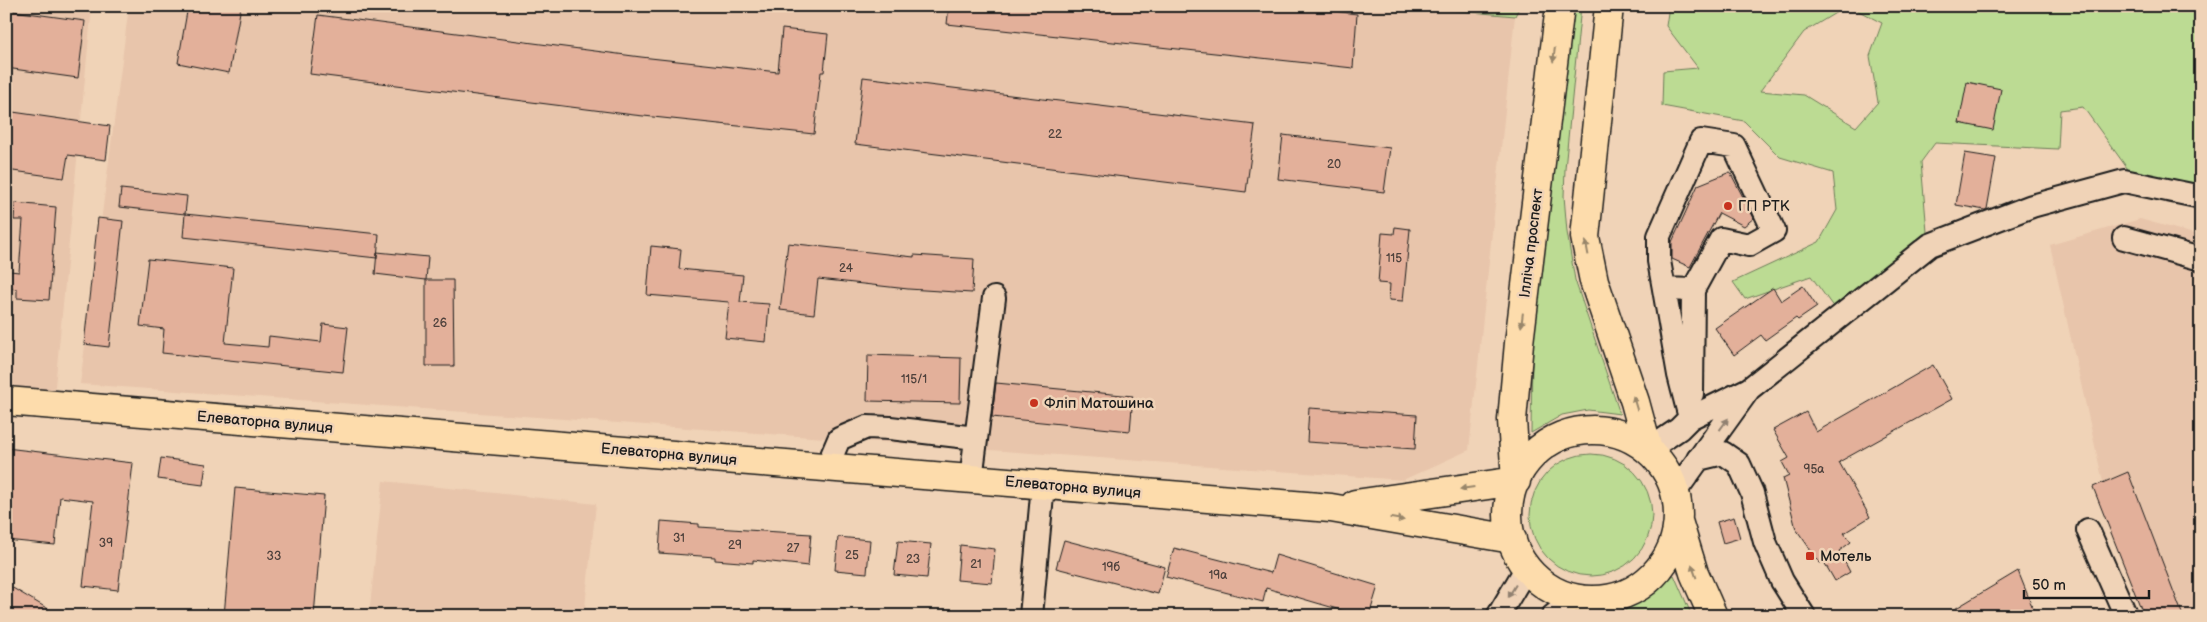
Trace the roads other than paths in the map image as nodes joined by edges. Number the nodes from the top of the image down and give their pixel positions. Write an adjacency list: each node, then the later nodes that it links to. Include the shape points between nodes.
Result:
1 (1560, 6): 17 (main road, Ілліча проспект, one-way to 17, via 1519,343 1512,420)
2 (1609, 6): 13 (main road, one-way to 2, via 1594,281 1585,237)
3 (2201, 196): 9 (street, via 2124,181 2032,206 1930,245)
4 (2124, 238): 5 (street)
5 (2201, 260)
6 (1664, 289): 7 (street); 7 (street, via 1659,236 1701,141 1734,146 1774,232 1749,245 1721,239); 11 (street)
7 (1694, 290): 11 (street)
8 (994, 298): 12 (street)
9 (1749, 389): 11 (street); 14 (street, one-way to 9)
10 (6, 401): 15 (main road, Елеваторна вулиця)
11 (1690, 418): 13 (street)
12 (976, 438): 15 (street, via 866,427 839,439); 16 (street)
13 (1648, 450): 17 (main road, via 1630,438 1611,432 1580,431 1545,445 1524,466); 19 (main road, via 1664,468)
14 (1698, 459): 19 (street); 30 (street, via 1722,453 1739,464 1752,493 1765,542 1778,574)
15 (827, 467): 16 (main road, Елеваторна вулиця)
16 (971, 479): 18 (main road, Елеваторна вулиця)
17 (1516, 481): 20 (main road, Елеваторна вулиця, one-way to 20); 23 (main road, via 1509,510)
18 (1043, 484): 20 (main road, Елеваторна вулиця); 26 (street)
19 (1675, 492): 21 (main road)
20 (1332, 508): 23 (main road, Елеваторна вулиця, one-way to 23)
21 (1678, 519): 25 (main road, via 1675,539 1656,572 1628,592); 29 (main road, one-way to 21, via 1694,573)
22 (2088, 530): 31 (street)
23 (1512, 539): 24 (main road)
24 (1526, 567): 25 (main road, via 1550,588); 27 (street, one-way to 27)
25 (1595, 604): 28 (street)
26 (1031, 616)
27 (1498, 616)
28 (1553, 616)
29 (1713, 616)
30 (1804, 616)
31 (2126, 616)

